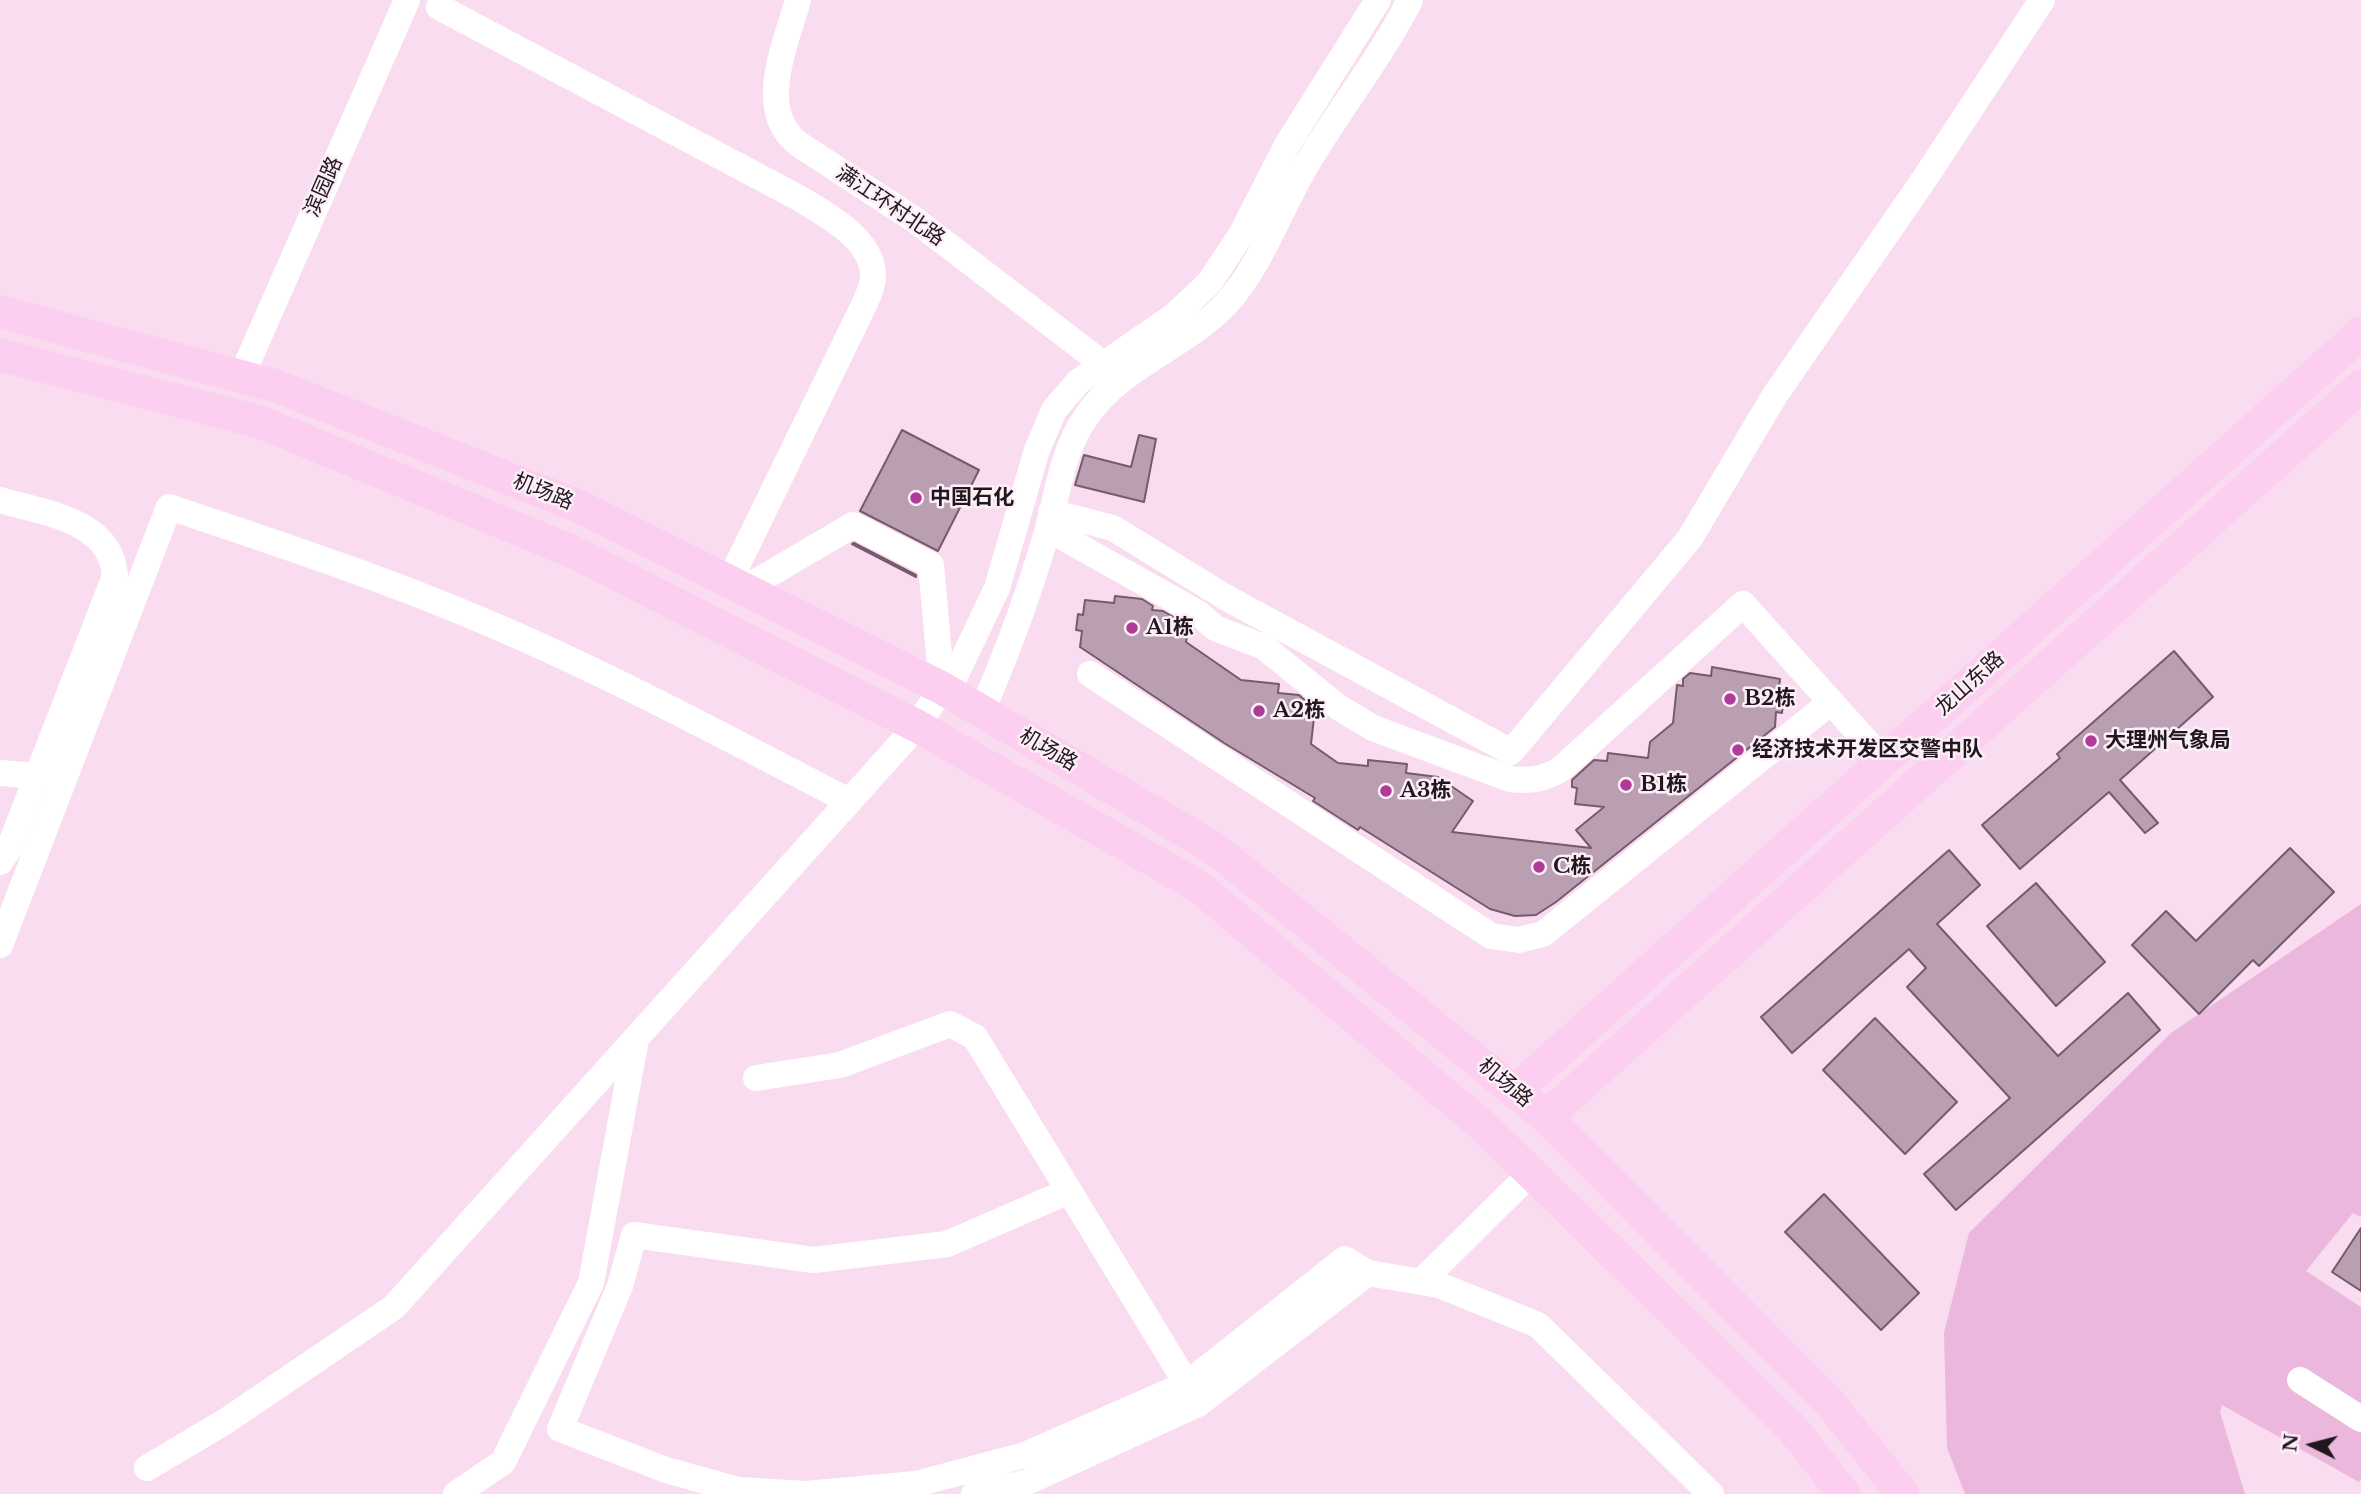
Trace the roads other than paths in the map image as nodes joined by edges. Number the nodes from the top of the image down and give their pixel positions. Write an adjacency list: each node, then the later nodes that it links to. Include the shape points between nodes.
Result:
1 (407, 0): 11 (street, 滨园路)
2 (798, 0): 10 (street, 满江环村北路, via 776,93 784,132 915,220)
3 (1378, 0): 10 (street, via 1287,145 1215,275 1174,316)
4 (1410, 0): 14 (street, via 1308,162 1234,293 1208,320 1104,396 1087,414 1072,442)
5 (2042, 0): 14 (street, via 1774,395 1690,538 1511,752 1225,597 1113,528)
6 (439, 7): 15 (street, via 797,197 846,231 869,258 873,279 864,305)
7 (0, 312): 11 (main road, 机场路)
8 (2361, 333): 21 (main road, 龙山东路)
9 (0, 355): 20 (main road, 机场路, via 260,422 571,551)
10 (1103, 364): 17 (street, via 1067,393 1046,424 997,588)
11 (242, 375): 15 (main road, 机场路, via 578,506)
12 (2361, 386): 29 (main road, 龙山东路)
13 (0, 500): 23 (street, via 86,529 100,537 115,564 115,576)
14 (1049, 520): 18 (street, via 1198,613 1214,628 1264,647 1338,707 1373,728 1510,779 1547,778 1561,769 1743,604); 19 (street, via 1019,621)
15 (737, 585): 17 (main road, 机场路); 17 (street, via 853,526 864,531 931,565)
16 (1090, 674): 18 (street, via 1491,936 1519,940 1543,934)
17 (945, 690): 19 (main road, 机场路); 20 (street)
18 (1831, 702): 21 (street)
19 (982, 712): 31 (main road, 机场路, via 1214,848)
20 (916, 726): 24 (street); 33 (main road, 机场路, via 1198,886 1468,1112)
21 (1884, 761): 27 (main road, 龙山东路)
22 (0, 773): 23 (street)
23 (38, 776): 25 (street)
24 (849, 802): 26 (street, via 603,674 487,622 337,563 169,507); 28 (street)
25 (0, 862)
26 (0, 945)
27 (1580, 1034): 29 (main road); 31 (main road, 龙山东路)
28 (636, 1039): 40 (street, via 394,1307 226,1421); 43 (street, via 591,1283 503,1462)
29 (1606, 1063): 32 (main road, 龙山东路)
30 (756, 1078): 34 (street, via 840,1065 950,1024 960,1027 975,1037)
31 (1516, 1090): 32 (main road, 机场路)
32 (1546, 1117): 48 (main road, 机场路, via 1829,1402)
33 (1531, 1173): 36 (street); 47 (main road, 机场路, via 1792,1428)
34 (1069, 1191): 38 (street); 42 (street, via 947,1244 814,1260 634,1235 620,1286 560,1429 666,1470)
35 (1368, 1273): 36 (street); 38 (street, via 1345,1259); 45 (street, via 1198,1404 1025,1483)
36 (1422, 1282): 46 (street, via 1538,1325)
37 (2300, 1380): 39 (street)
38 (1187, 1384): 41 (street, via 1025,1455 916,1484)
39 (2361, 1419)
40 (147, 1468)
41 (879, 1487): 42 (street); 44 (street)
42 (759, 1493)
43 (456, 1494)
44 (921, 1494)
45 (974, 1494)
46 (1711, 1494)
47 (1844, 1494)
48 (1903, 1494)

